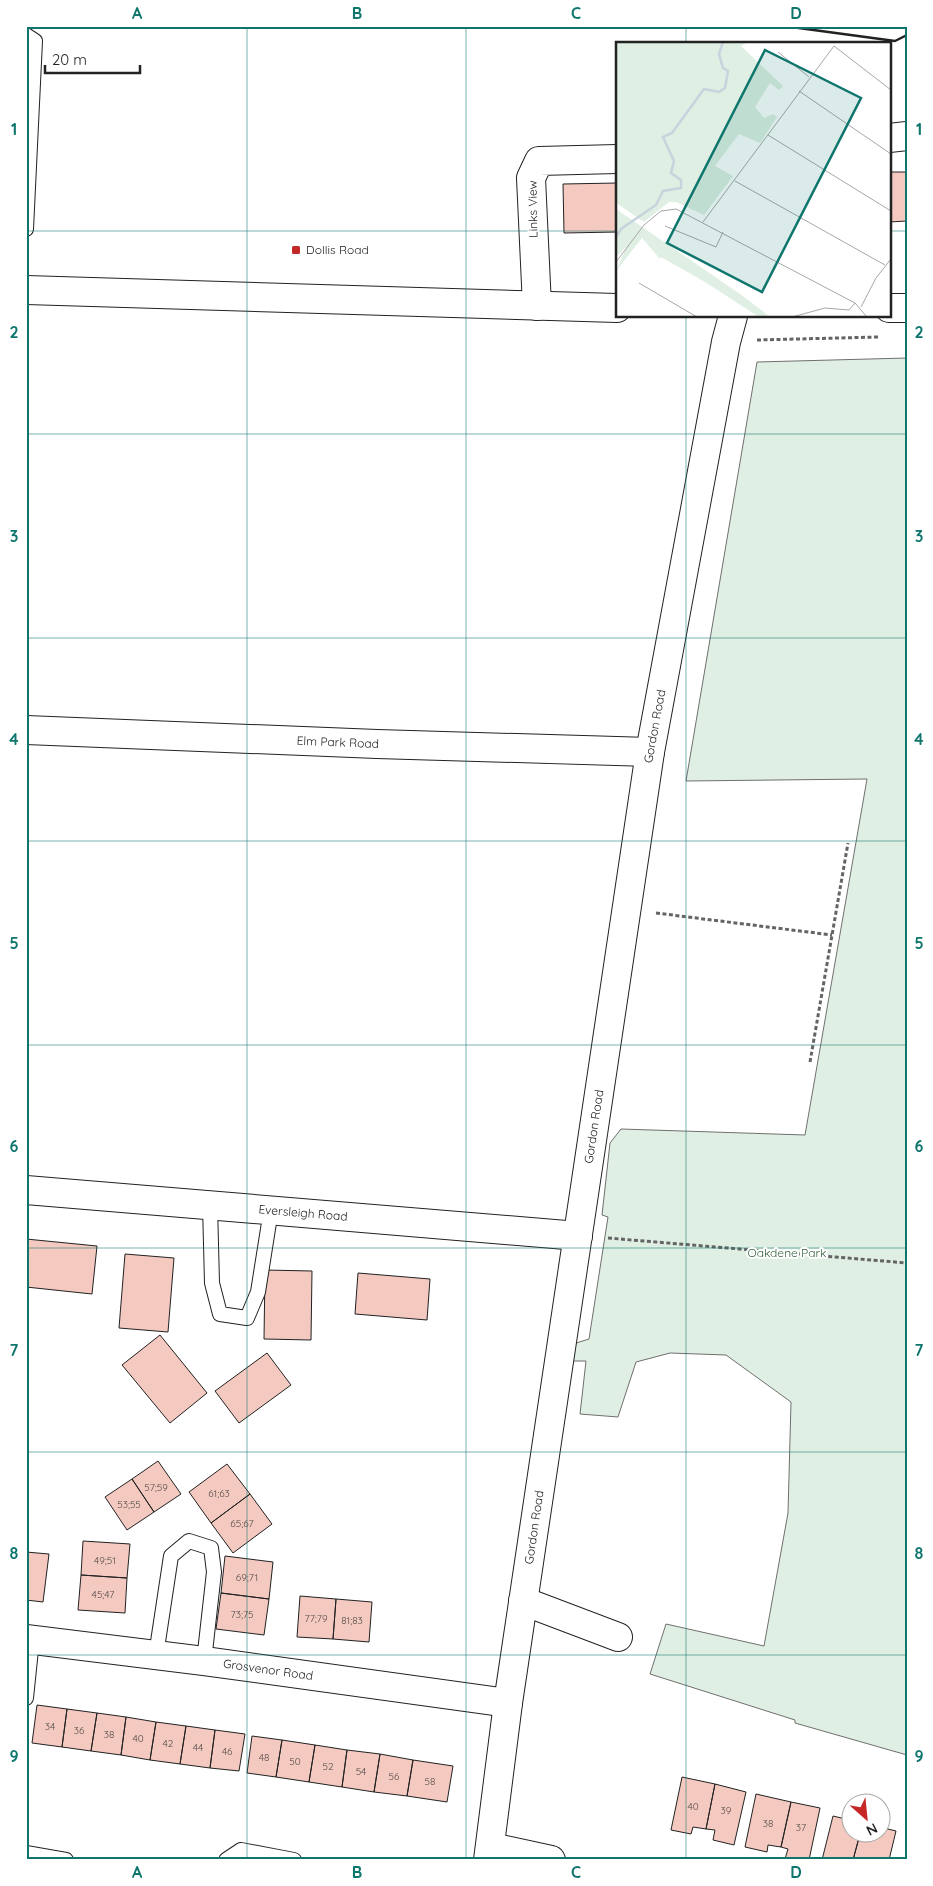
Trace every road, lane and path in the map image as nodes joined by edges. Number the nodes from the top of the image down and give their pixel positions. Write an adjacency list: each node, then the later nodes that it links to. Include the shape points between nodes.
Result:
1 (26, 35): 5 (lane, via 35,41)
2 (907, 136): 3 (street)
3 (890, 138)
4 (616, 159): 7 (street, Links View, via 539,161 531,178)
5 (26, 229)
6 (26, 290): 7 (street)
7 (537, 306): 8 (street)
8 (616, 308)
9 (890, 308): 10 (street)
10 (907, 308)
11 (729, 329): 12 (path); 14 (street, Gordon Road)
12 (888, 337)
13 (26, 730): 14 (street, Elm Park Road)
14 (650, 752): 16 (street, Gordon Road)
15 (848, 843): 17 (path)
16 (627, 909): 17 (path); 22 (street, Gordon Road)
17 (832, 935): 18 (path)
18 (810, 1062)
19 (26, 1190): 20 (street, Eversleigh Road)
20 (210, 1205): 21 (street, Eversleigh Road); 21 (lane, via 212,1283 220,1314 247,1318 258,1292)
21 (271, 1210): 22 (street, Eversleigh Road)
22 (578, 1236): 23 (path); 24 (street, Gordon Road)
23 (907, 1263)
24 (523, 1601): 25 (street); 30 (street, Gordon Road)
25 (618, 1637)
26 (29, 1640): 27 (street, Grosvenor Road); 29 (lane)
27 (156, 1655): 28 (street, Grosvenor Road); 28 (lane, via 171,1556 189,1541 211,1548 214,1572)
28 (204, 1661): 30 (street, Grosvenor Road)
29 (26, 1698)
30 (508, 1703): 32 (street, Gordon Road)
31 (26, 1853): 33 (lane)
32 (490, 1853): 36 (street)
33 (66, 1860)
34 (226, 1860): 35 (lane, via 241,1850)
35 (294, 1860)
36 (550, 1860)

